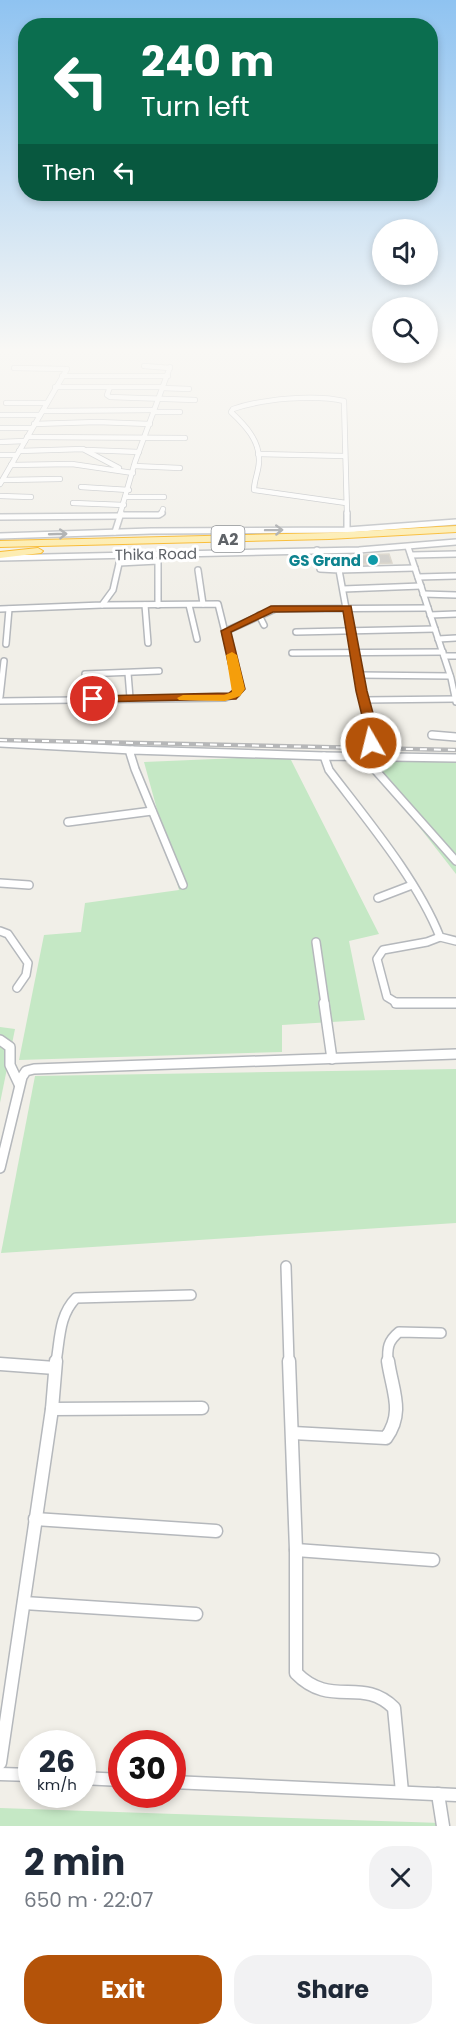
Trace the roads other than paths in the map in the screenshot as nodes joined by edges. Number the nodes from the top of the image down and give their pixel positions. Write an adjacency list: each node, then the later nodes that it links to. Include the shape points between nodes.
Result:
1 (29, 434): 8 (street)
2 (145, 434): 6 (street)
3 (251, 434): 14 (street)
4 (345, 434): 16 (street)
5 (61, 436): 6 (street); 8 (street); 10 (street, via 59,443)
6 (144, 437): 7 (street); 12 (street)
7 (185, 438)
8 (26, 439): 9 (street); 13 (street)
9 (0, 442)
10 (68, 450): 11 (street); 13 (street)
11 (83, 450): 12 (street); 21 (street)
12 (139, 452): 17 (street)
13 (18, 453): 15 (street); 18 (street)
14 (258, 454): 16 (street); 32 (street, via 254,490)
15 (0, 455)
16 (345, 456): 32 (street)
17 (134, 466): 19 (street); 22 (street)
18 (10, 467): 20 (street); 21 (street, via 72,464); 24 (street)
19 (180, 468)
20 (0, 470)
21 (126, 471): 22 (street)
22 (133, 472): 26 (street)
23 (60, 478): 24 (street)
24 (1, 482)
25 (81, 487): 26 (street)
26 (129, 490): 29 (street)
27 (0, 496): 28 (street)
28 (31, 497)
29 (127, 497): 30 (street); 33 (street)
30 (164, 497)
31 (73, 503): 33 (street)
32 (346, 503): 39 (street)
33 (124, 505): 35 (street)
34 (163, 509): 35 (street, via 159,515)
35 (120, 515): 36 (street); 41 (street)
36 (0, 517)
37 (456, 522): 39 (street, Thika Road)
38 (456, 528): 44 (highway, Thika Road / A2)
39 (347, 530): 40 (street, Thika Road, one-way to 39)
40 (201, 531): 41 (street, Thika Road); 44 (highway)
41 (115, 532): 43 (street, Thika Road, one-way to 41)
42 (456, 537): 46 (highway, Thika Road / A2, via 349,543)
43 (1, 539): 46 (highway)
44 (152, 540): 46 (highway, Thika Road / A2)
45 (456, 542): 47 (street, Thika Road)
46 (54, 546): 50 (highway)
47 (408, 547): 48 (street, Thika Road); 52 (street)
48 (317, 550): 51 (street, Thika Road); 56 (street, via 320,569)
49 (456, 554): 52 (street)
50 (0, 555): 51 (street, Thika Road)
51 (121, 555): 53 (street)
52 (411, 555): 54 (street)
53 (119, 563): 64 (street, via 112,590); 66 (street, via 158,561)
54 (415, 568): 56 (street); 58 (street)
55 (198, 570): 63 (street)
56 (339, 570): 60 (street)
57 (456, 576): 58 (street)
58 (418, 577): 59 (street)
59 (421, 586): 60 (street); 61 (street)
60 (343, 589): 68 (street)
61 (423, 594): 62 (street); 71 (street)
62 (456, 595)
63 (203, 604): 67 (street); 77 (street, via 218,604)
64 (102, 605): 65 (street); 70 (street)
65 (146, 605): 66 (street); 82 (street)
66 (158, 605): 67 (street)
67 (189, 605): 80 (street)
68 (348, 608): 71 (street); 73 (street, via 275,609); 76 (street)
69 (0, 609): 70 (street)
70 (9, 609): 83 (street)
71 (429, 611): 72 (street); 75 (street)
72 (456, 614)
73 (259, 615): 74 (street); 77 (street)
74 (264, 625)
75 (435, 629): 76 (street); 81 (street)
76 (351, 630): 78 (street); 85 (street)
77 (226, 631): 94 (street, via 237,694 225,698)
78 (296, 632)
79 (456, 638): 81 (street)
80 (197, 639)
81 (438, 639): 86 (street)
82 (148, 643)
83 (6, 644)
84 (292, 653): 85 (street)
85 (355, 653): 86 (street); 92 (street)
86 (443, 654): 87 (street); 93 (street)
87 (456, 656)
88 (4, 661): 95 (street)
89 (159, 671): 90 (street)
90 (128, 673): 91 (street); 94 (street)
91 (85, 674)
92 (358, 675): 93 (street); 96 (street)
93 (452, 677): 97 (street)
94 (130, 698): 95 (street)
95 (0, 699)
96 (364, 700): 97 (street); 103 (street)
97 (455, 700)
98 (432, 735): 99 (street)
99 (456, 737)
100 (0, 743): 101 (street)
101 (132, 750): 104 (street); 106 (street, via 133,763)
102 (362, 755): 103 (street); 104 (street); 108 (street)
103 (371, 755): 105 (street)
104 (324, 756): 112 (street, via 329,770)
105 (456, 758)
106 (152, 811): 107 (street); 111 (street)
107 (68, 822)
108 (456, 861)
109 (0, 884): 110 (street)
110 (29, 885)
111 (183, 885)
112 (412, 885): 113 (street); 115 (street)
113 (378, 898)
114 (0, 931): 118 (street, via 8,934 28,963 26,975)
115 (440, 937): 116 (street); 119 (street, via 429,943 383,950 377,959 381,981 387,997 398,1003)
116 (456, 941)
117 (316, 942): 122 (street)
118 (17, 988)
119 (456, 1003)
120 (0, 1040): 123 (street, via 10,1047 9,1065)
121 (456, 1054): 122 (street)
122 (332, 1059): 123 (street, via 34,1069 26,1071)
123 (19, 1084): 124 (street)
124 (4, 1132): 125 (street)
125 (0, 1168)
126 (286, 1266): 133 (street)
127 (190, 1295): 130 (street, via 76,1298 63,1317)
128 (441, 1334): 133 (street, via 399,1332 389,1341 387,1353 397,1423 386,1438)
129 (0, 1364): 130 (street)
130 (55, 1368): 132 (street)
131 (202, 1408): 132 (street)
132 (52, 1409): 134 (street)
133 (292, 1433): 136 (street)
134 (35, 1520): 135 (street); 138 (street)
135 (216, 1531)
136 (296, 1550): 137 (street); 144 (street, via 296,1672 313,1689 378,1693 388,1699 394,1708)
137 (433, 1560)
138 (24, 1603): 139 (street); 140 (street)
139 (196, 1614)
140 (0, 1763)
141 (0, 1774): 142 (street)
142 (18, 1775)
143 (186, 1783): 144 (street)
144 (402, 1792): 145 (street)
145 (438, 1794): 146 (street); 147 (street)
146 (456, 1795)
147 (443, 1826)

